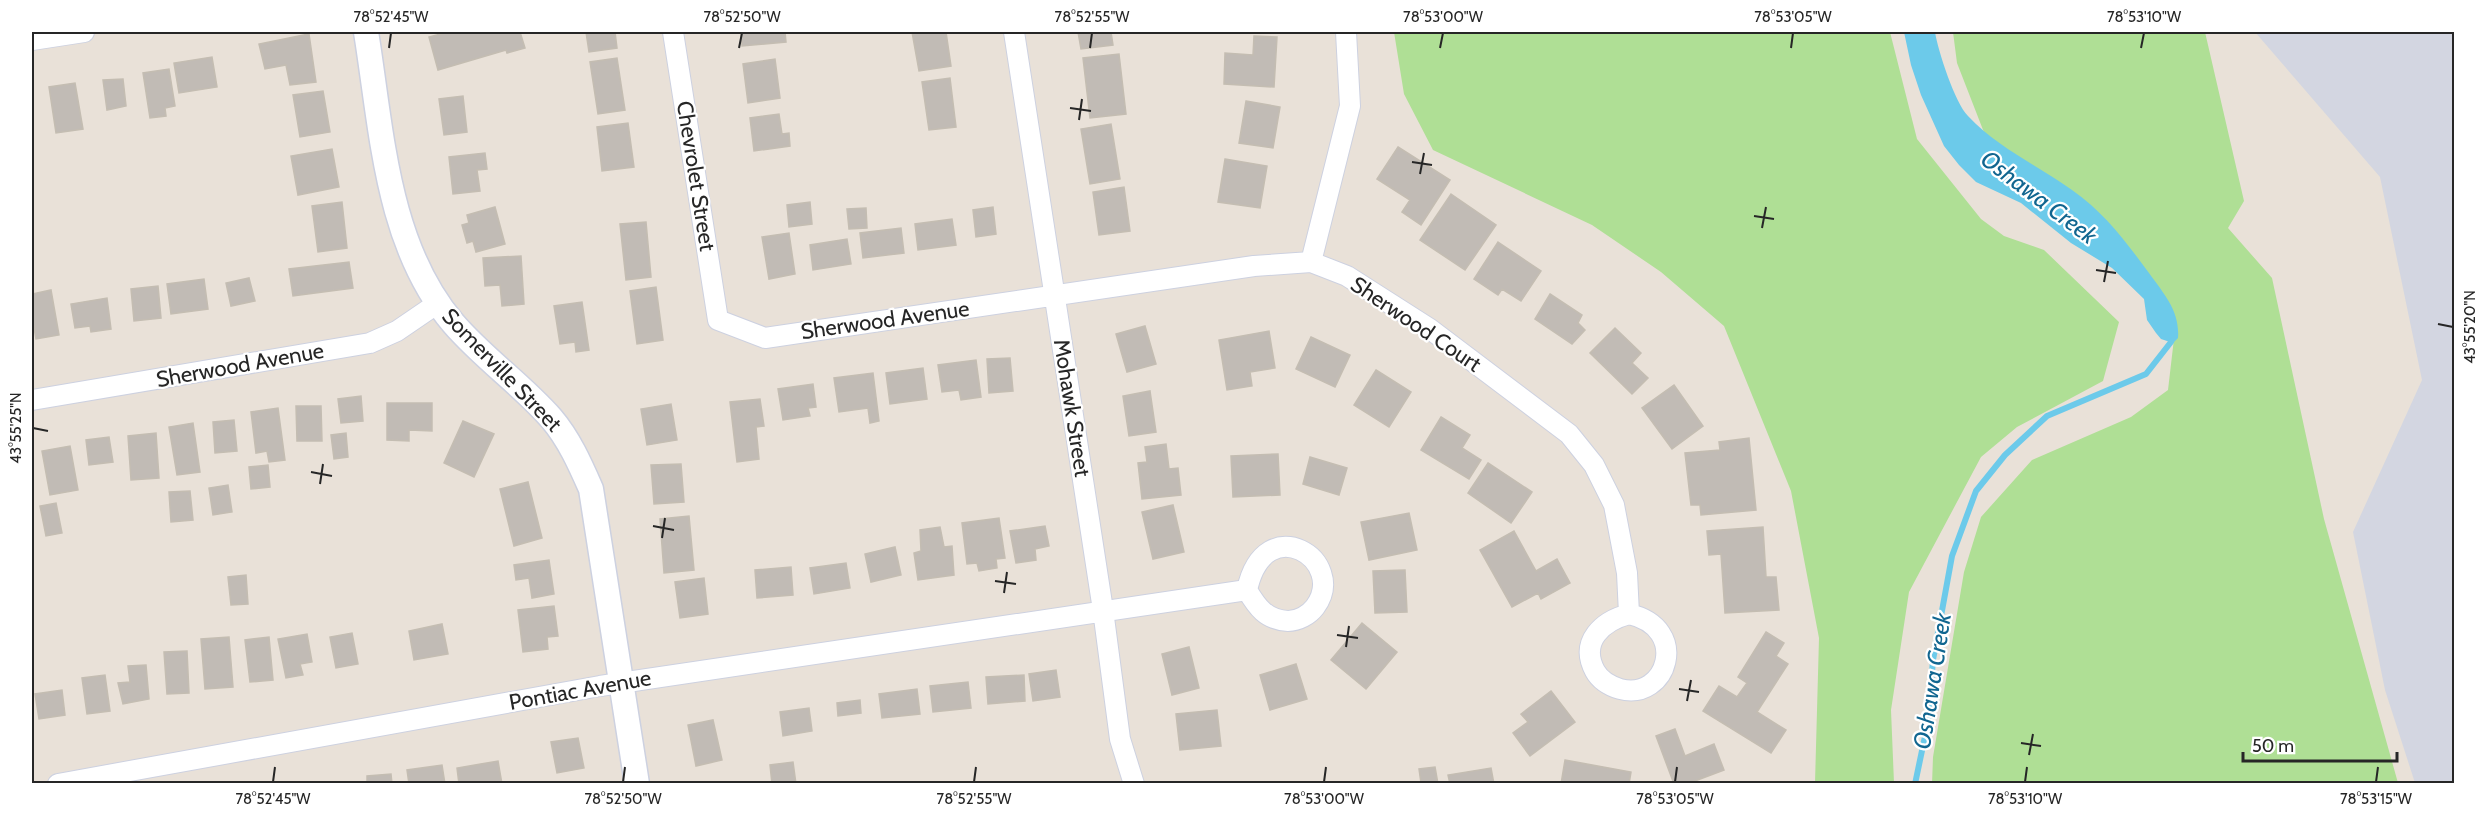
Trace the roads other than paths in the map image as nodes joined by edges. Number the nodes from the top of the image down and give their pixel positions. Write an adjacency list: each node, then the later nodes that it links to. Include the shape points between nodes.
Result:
1 (84, 32): 6 (street)
2 (366, 32): 9 (street, Somerville Street, via 398,216 412,258)
3 (674, 32): 10 (street, Chevrolet Street)
4 (1014, 32): 8 (street, Mohawk Street)
5 (1347, 32): 7 (street, via 1350,106)
6 (32, 40)
7 (1311, 262): 8 (street, Sherwood Court, via 1254,266); 14 (street, Sherwood Court, via 1347,276 1430,329 1569,434 1594,465 1614,505 1627,573)
8 (1054, 295): 10 (street, Sherwood Avenue, via 765,338); 13 (street, Mohawk Street)
9 (438, 303): 11 (street, Sherwood Avenue, via 397,331 369,343); 15 (street, Somerville Street, via 472,344 551,418 575,453 591,489 596,513)
10 (718, 320)
11 (32, 400)
12 (1247, 590): 13 (street, Pontiac Avenue)
13 (1103, 610): 15 (street, Pontiac Avenue); 18 (street, Mohawk Street, via 1120,739)
14 (1629, 614)
15 (622, 683): 16 (street, Pontiac Avenue); 17 (street, Somerville Street)
16 (58, 783)
17 (637, 783)
18 (1134, 783)

